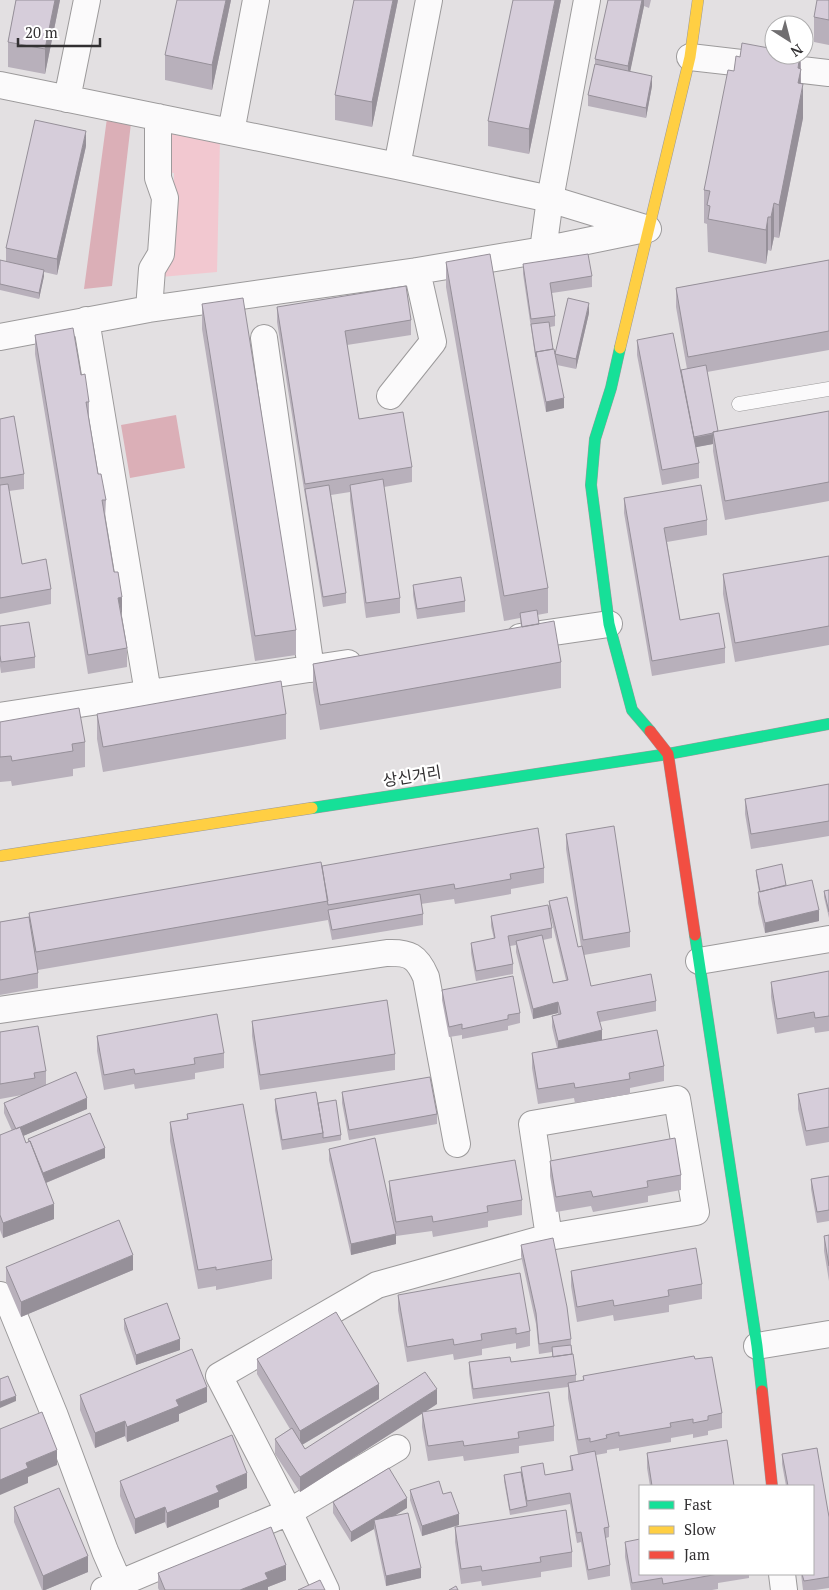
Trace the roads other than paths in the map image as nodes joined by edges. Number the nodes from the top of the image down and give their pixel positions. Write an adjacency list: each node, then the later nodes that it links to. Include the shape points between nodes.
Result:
1 (87, 0): 9 (street)
2 (256, 0): 11 (street)
3 (429, 0): 12 (street)
4 (587, 0): 13 (street)
5 (698, 0): 6 (street)
6 (690, 57): 7 (street); 14 (street)
7 (829, 73)
8 (0, 85): 9 (street)
9 (67, 98): 10 (street)
10 (158, 117): 11 (street); 17 (street, via 158,178 165,198 161,254 152,269)
11 (231, 132): 12 (street)
12 (397, 166): 13 (street)
13 (550, 199): 14 (street); 15 (street)
14 (648, 228): 15 (street); 24 (street, via 611,388 595,440 591,485)
15 (543, 250): 16 (street)
16 (417, 271): 17 (street); 22 (street, via 433,342)
17 (150, 308): 18 (street)
18 (86, 320): 19 (street); 28 (street)
19 (0, 337)
20 (264, 338): 27 (street)
21 (829, 389): 23 (lane)
22 (390, 396)
23 (738, 404)
24 (609, 624): 25 (street); 31 (street, via 632,710)
25 (494, 641)
26 (369, 660): 27 (street)
27 (311, 669): 28 (street)
28 (148, 693): 29 (street)
29 (0, 716)
30 (829, 724): 31 (street, 상신거리)
31 (668, 754): 32 (street, 상신거리); 34 (street)
32 (0, 856)
33 (829, 939): 34 (street)
34 (699, 961): 40 (street)
35 (0, 1010): 36 (street, via 403,952 422,966 426,977)
36 (457, 1144)
37 (549, 1236): 37 (street, via 696,1212 677,1099 532,1124); 43 (street, via 377,1285 219,1376)
38 (0, 1295): 45 (street, via 11,1308 56,1416 105,1551)
39 (829, 1334): 40 (street)
40 (757, 1346): 42 (street)
41 (397, 1448): 43 (street)
42 (772, 1485)
43 (289, 1512): 45 (street); 46 (street)
44 (782, 1575): 47 (street)
45 (115, 1588)
46 (326, 1590)
47 (784, 1590)

